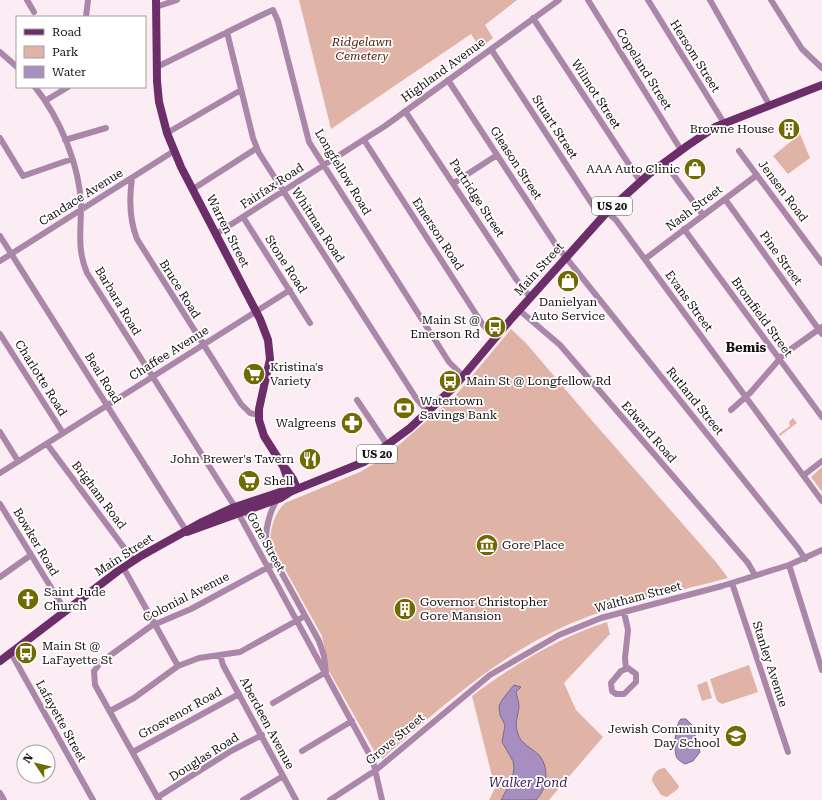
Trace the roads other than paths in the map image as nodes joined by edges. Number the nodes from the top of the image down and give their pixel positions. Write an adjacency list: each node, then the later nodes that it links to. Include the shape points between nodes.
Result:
1 (27, 0): 10 (street)
2 (88, 0): 11 (street)
3 (177, 0): 9 (street)
4 (559, 0): 12 (street, Highland Avenue)
5 (588, 0): 34 (street, Copeland Street)
6 (648, 0): 27 (street, Hersom Street)
7 (710, 0): 25 (street)
8 (771, 0): 18 (street, via 802,49)
9 (156, 4): 17 (main road, Warren Street)
10 (34, 12)
11 (86, 16)
12 (533, 18): 14 (street, Highland Avenue); 44 (street, Wilmot Street)
13 (227, 32): 17 (street, Longfellow Road); 23 (street, Whitman Road); 41 (street, Longfellow Road, via 274,10 306,136)
14 (491, 49): 19 (street, Highland Avenue); 50 (street, Stuart Street, via 594,207)
15 (0, 52): 16 (street)
16 (16, 66)
17 (157, 67): 29 (main road, Warren Street, via 159,102)
18 (822, 68)
19 (448, 80): 26 (street, Highland Avenue); 37 (street, Gleason Street)
20 (822, 85): 25 (main road, Main Street / US 20)
21 (36, 88): 24 (street, Barbara Road)
22 (66, 88): 24 (street)
23 (240, 90): 29 (street); 33 (street, Whitman Road)
24 (45, 101): 31 (street, Barbara Road)
25 (770, 106): 27 (main road, Main Street / US 20)
26 (405, 111): 32 (street, Highland Avenue); 45 (street, Partridge Street)
27 (724, 123): 34 (main road, Main Street / US 20)
28 (106, 128): 31 (street)
29 (167, 133): 35 (main road, Warren Street)
30 (0, 138): 39 (street, via 23,176)
31 (65, 140): 39 (street, Barbara Road)
32 (364, 140): 38 (street, Highland Avenue); 68 (street, Emerson Road, via 483,325)
33 (257, 148): 46 (street); 47 (street, Whitman Road)
34 (681, 150): 40 (main road, Main Street / US 20)
35 (174, 151): 43 (street, Candace Avenue); 46 (main road, Warren Street)
36 (739, 151): 42 (street, Jensen Road)
37 (498, 155): 45 (street); 57 (street, Gleason Street)
38 (340, 156): 41 (street, Fairfax Road)
39 (72, 159): 49 (street, Barbara Road)
40 (664, 162): 44 (main road, Main Street / US 20); 51 (street)
41 (324, 166): 47 (street, Fairfax Road); 72 (street, Longfellow Road, via 449,362)
42 (757, 175): 48 (street, Nash Street); 60 (street, Jensen Road)
43 (132, 178): 49 (street, Candace Avenue); 69 (street, Bruce Road, via 131,220 137,239)
44 (640, 181): 50 (main road, Main Street / US 20)
45 (454, 183): 62 (street, Partridge Street)
46 (192, 189): 54 (main road, Warren Street)
47 (284, 192): 52 (street, Fairfax Road); 77 (street, Whitman Road, via 416,398)
48 (725, 199): 51 (street, Nash Street); 66 (street, Pine Street)
49 (81, 210): 56 (street, Candace Avenue); 71 (street, Barbara Road, via 80,246 86,270)
50 (605, 214): 57 (main road, Main Street / US 20); 58 (street, Evans Street, via 616,220)
51 (703, 215): 53 (street, Nash Street)
52 (243, 217): 54 (street, Fairfax Road); 61 (street, Stone Road)
53 (684, 229): 58 (street, Nash Street); 70 (street, Bromfield Street)
54 (216, 234): 64 (main road, Warren Street)
55 (0, 236): 56 (street, Beal Road)
56 (12, 254): 59 (street, Candace Avenue); 75 (street, Beal Road)
57 (566, 257): 62 (main road, Main Street / US 20); 98 (street, Rutland Street)
58 (645, 259): 73 (street, Evans Street)
59 (0, 261)
60 (822, 263)
61 (290, 290): 64 (street, Chaffee Avenue); 65 (street, Stone Road)
62 (530, 297): 63 (main road, Main Street / US 20)
63 (519, 310): 68 (main road, Main Street / US 20); 104 (street, Edward Road, via 560,345)
64 (256, 311): 69 (street, Chaffee Avenue); 78 (main road, Warren Street, via 270,352)
65 (310, 322)
66 (821, 330): 70 (street)
67 (0, 334): 81 (street, Charlotte Road)
68 (495, 337): 72 (main road, Main Street / US 20)
69 (202, 344): 71 (street, Chaffee Avenue); 78 (street, Bruce Road, via 243,408)
70 (779, 359): 73 (street); 79 (street, Bromfield Street)
71 (152, 376): 75 (street, Chaffee Avenue); 93 (street, Barbara Road)
72 (463, 376): 77 (main road, Main Street / US 20)
73 (746, 397): 76 (street); 88 (street, Evans Street)
74 (357, 400): 83 (street)
75 (107, 405): 81 (street, Chaffee Avenue); 94 (street, Beal Road)
76 (730, 410)
77 (428, 412): 83 (main road, Main Street / US 20)
78 (258, 415): 86 (main road, via 262,430)
79 (822, 417)
80 (0, 432): 84 (street)
81 (63, 433): 82 (street, Chaffee Avenue)
82 (47, 444): 84 (street, Chaffee Avenue); 99 (street, Brigham Road)
83 (388, 446): 89 (main road, Main Street / US 20, via 356,466)
84 (18, 461): 87 (street, Chaffee Avenue)
85 (822, 461): 88 (street)
86 (283, 466): 89 (main road, via 293,477); 90 (main road, via 282,482)
87 (0, 473)
88 (804, 475): 91 (street, Evans Street)
89 (294, 490): 90 (main road, Main Street / US 20)
90 (277, 496): 93 (main road, Main Street / US 20); 95 (street, via 266,534)
91 (822, 500)
92 (0, 504): 97 (street, Bowker Road)
93 (239, 510): 94 (main road, Main Street / US 20); 95 (street, Gore Street); 103 (street, Gore Street)
94 (187, 532): 99 (main road, Main Street / US 20)
95 (266, 544): 100 (street, Gore Street)
96 (822, 550): 98 (street, Waltham Street)
97 (31, 555): 105 (street); 107 (street, Bowker Road)
98 (805, 559): 101 (street, Waltham Street)
99 (134, 561): 102 (main road, Main Street / US 20)
100 (276, 563): 103 (street, Colonial Avenue); 109 (street, Gore Street)
101 (789, 565): 104 (street, Waltham Street); 117 (street)
102 (123, 567): 107 (main road, Main Street / US 20); 111 (street)
103 (267, 568): 110 (street, Gore Street); 111 (street, Colonial Avenue, via 191,609)
104 (756, 575): 106 (street, Waltham Street)
105 (0, 577)
106 (732, 583): 108 (street, Waltham Street); 127 (street, Stanley Avenue)
107 (66, 612): 112 (main road, Main Street / US 20)
108 (624, 612): 116 (street, via 628,630); 119 (street, Waltham Street, via 559,635 500,668)
109 (305, 616): 110 (street); 118 (street, Gore Street, via 322,648)
110 (296, 621): 113 (street, via 240,652); 118 (street, Gore Street)
111 (155, 623): 115 (street); 122 (street, Colonial Avenue, via 101,662 94,671 95,685)
112 (11, 653): 114 (main road, Main Street / US 20); 133 (street, Lafayette Street)
113 (220, 655): 115 (street, via 199,658); 120 (street, Aberdeen Avenue)
114 (0, 661)
115 (178, 666): 122 (street, via 134,698)
116 (626, 669): 116 (street, via 611,683 616,694 624,694 636,682 635,671)
117 (822, 670)
118 (326, 672): 121 (street); 123 (street, Gore Street)
119 (471, 690): 128 (street, Grove Street)
120 (239, 694): 124 (street, Aberdeen Avenue); 126 (street, Grosvenor Road)
121 (273, 703)
122 (110, 711): 126 (street, Colonial Avenue)
123 (352, 721): 125 (street); 128 (street, Gore Street)
124 (262, 735): 129 (street, Aberdeen Avenue); 131 (street, Douglas Road, via 231,751)
125 (302, 751)
126 (133, 752): 131 (street, Colonial Avenue)
127 (788, 752)
128 (376, 770): 136 (street, Grove Street); 137 (street, Gore Street)
129 (283, 776): 134 (street); 135 (street, Aberdeen Avenue)
130 (0, 793): 132 (street)
131 (159, 799)
132 (4, 800)
133 (93, 800)
134 (243, 800)
135 (296, 800)
136 (330, 800)
137 (382, 800)

